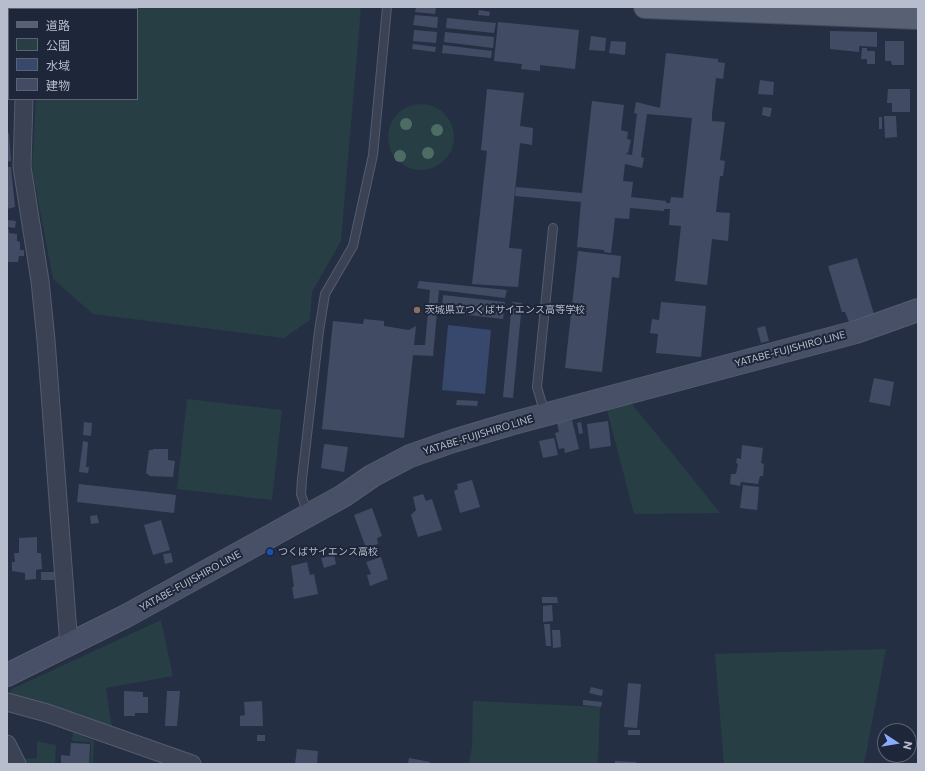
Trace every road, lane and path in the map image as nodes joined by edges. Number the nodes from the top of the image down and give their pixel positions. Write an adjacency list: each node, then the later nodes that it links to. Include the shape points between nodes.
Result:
1 (387, 7): 8 (lane, via 373,155 353,246 325,294 319,331 301,494)
2 (645, 7): 3 (main road)
3 (918, 18)
4 (24, 100): 9 (street, via 22,167 40,281 46,340)
5 (553, 228): 7 (lane, via 537,387)
6 (918, 310): 7 (main road, YATABE-FUJISHIRO LINE, via 826,340)
7 (545, 415): 8 (main road, YATABE-FUJISHIRO LINE, via 410,456 372,476)
8 (308, 516): 9 (main road, YATABE-FUJISHIRO LINE)
9 (69, 646): 10 (main road, YATABE-FUJISHIRO LINE)
10 (7, 675)
11 (7, 702): 14 (street, via 47,713)
12 (7, 744): 13 (street)
13 (17, 764)
14 (192, 764)

